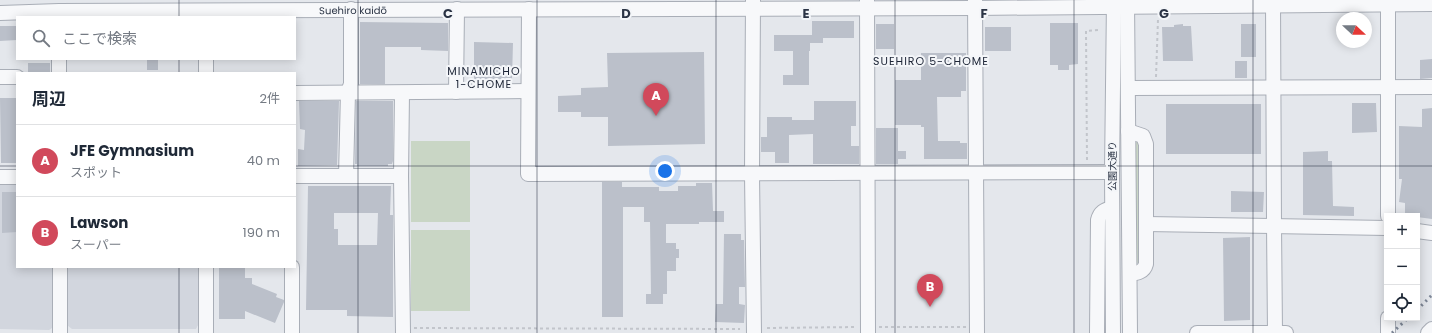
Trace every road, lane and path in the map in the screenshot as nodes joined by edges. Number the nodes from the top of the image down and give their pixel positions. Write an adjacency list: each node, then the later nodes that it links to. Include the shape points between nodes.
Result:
1 (1388, 2): 5 (street, Suehiro kaidō); 11 (street, Suehiro kaidō); 31 (street)
2 (1098, 3): 3 (street, Suehiro kaidō); 10 (street, Suehiro kaidō)
3 (1121, 3): 4 (street, Suehiro kaidō); 29 (street, 公園大通り); 41 (street, 公園大通り)
4 (1145, 3): 5 (street, Suehiro kaidō)
5 (1273, 3): 30 (street)
6 (568, 4): 7 (street, Suehiro kaidō); 17 (street, Suehiro kaidō)
7 (700, 4): 8 (street, Suehiro kaidō)
8 (753, 4): 9 (street, Suehiro kaidō); 42 (street)
9 (867, 4): 10 (street, Suehiro kaidō); 39 (street)
10 (975, 4): 40 (street)
11 (1432, 4)
12 (414, 5): 15 (street, Suehiro kaidō); 16 (street, Suehiro kaidō)
13 (59, 9): 14 (street, Suehiro kaidō); 18 (street, Suehiro kaidō)
14 (206, 9): 15 (street, Suehiro kaidō)
15 (351, 9): 33 (street, via 351,84)
16 (457, 9): 17 (street, Suehiro kaidō); 34 (street)
17 (529, 9): 32 (street)
18 (0, 13)
19 (1158, 19): 27 (path, via 1156,78)
20 (1098, 30): 38 (path, via 1086,31)
21 (59, 60): 23 (street)
22 (206, 60): 24 (street)
23 (59, 72)
24 (206, 72)
25 (0, 77): 26 (street)
26 (16, 77)
27 (1150, 78)
28 (1432, 87): 31 (street)
29 (1128, 88): 30 (street); 37 (street, 公園大通り)
30 (1274, 88): 31 (street); 51 (street)
31 (1388, 88): 49 (street)
32 (528, 91): 34 (street); 42 (street, via 528,174)
33 (348, 92): 35 (street); 36 (street); 44 (street)
34 (456, 92): 36 (street)
35 (296, 93)
36 (402, 93): 45 (street)
37 (1128, 131): 50 (street, via 1142,136 1146,144); 58 (street, 公園大通り)
38 (1087, 162)
39 (868, 172): 40 (street); 42 (street); 60 (street)
40 (976, 172): 41 (street); 63 (street)
41 (1112, 172): 48 (street, 公園大通り)
42 (752, 174): 69 (street)
43 (296, 176): 44 (street)
44 (346, 176): 45 (street)
45 (402, 176): 65 (street)
46 (0, 177): 47 (street)
47 (16, 177)
48 (1112, 208): 70 (street, via 1103,211 1098,220); 71 (street, 公園大通り)
49 (1388, 213)
50 (1146, 224): 51 (street); 58 (street, via 1145,267 1140,272)
51 (1274, 225): 52 (street); 74 (street)
52 (1384, 228)
53 (1420, 231): 54 (street)
54 (1432, 233)
55 (60, 268): 66 (street)
56 (206, 268): 67 (street)
57 (292, 268): 68 (street)
58 (1130, 274): 72 (street, 公園大通り)
59 (1388, 321): 75 (street)
60 (868, 327): 61 (path); 63 (path)
61 (767, 328)
62 (740, 329): 65 (path)
63 (973, 329)
64 (1432, 329): 76 (street)
65 (406, 330)
66 (60, 333)
67 (206, 333)
68 (292, 333)
69 (754, 333)
70 (1097, 333)
71 (1113, 333)
72 (1130, 333)
73 (1197, 333): 74 (street)
74 (1281, 333)
75 (1388, 333)
76 (1428, 333)

